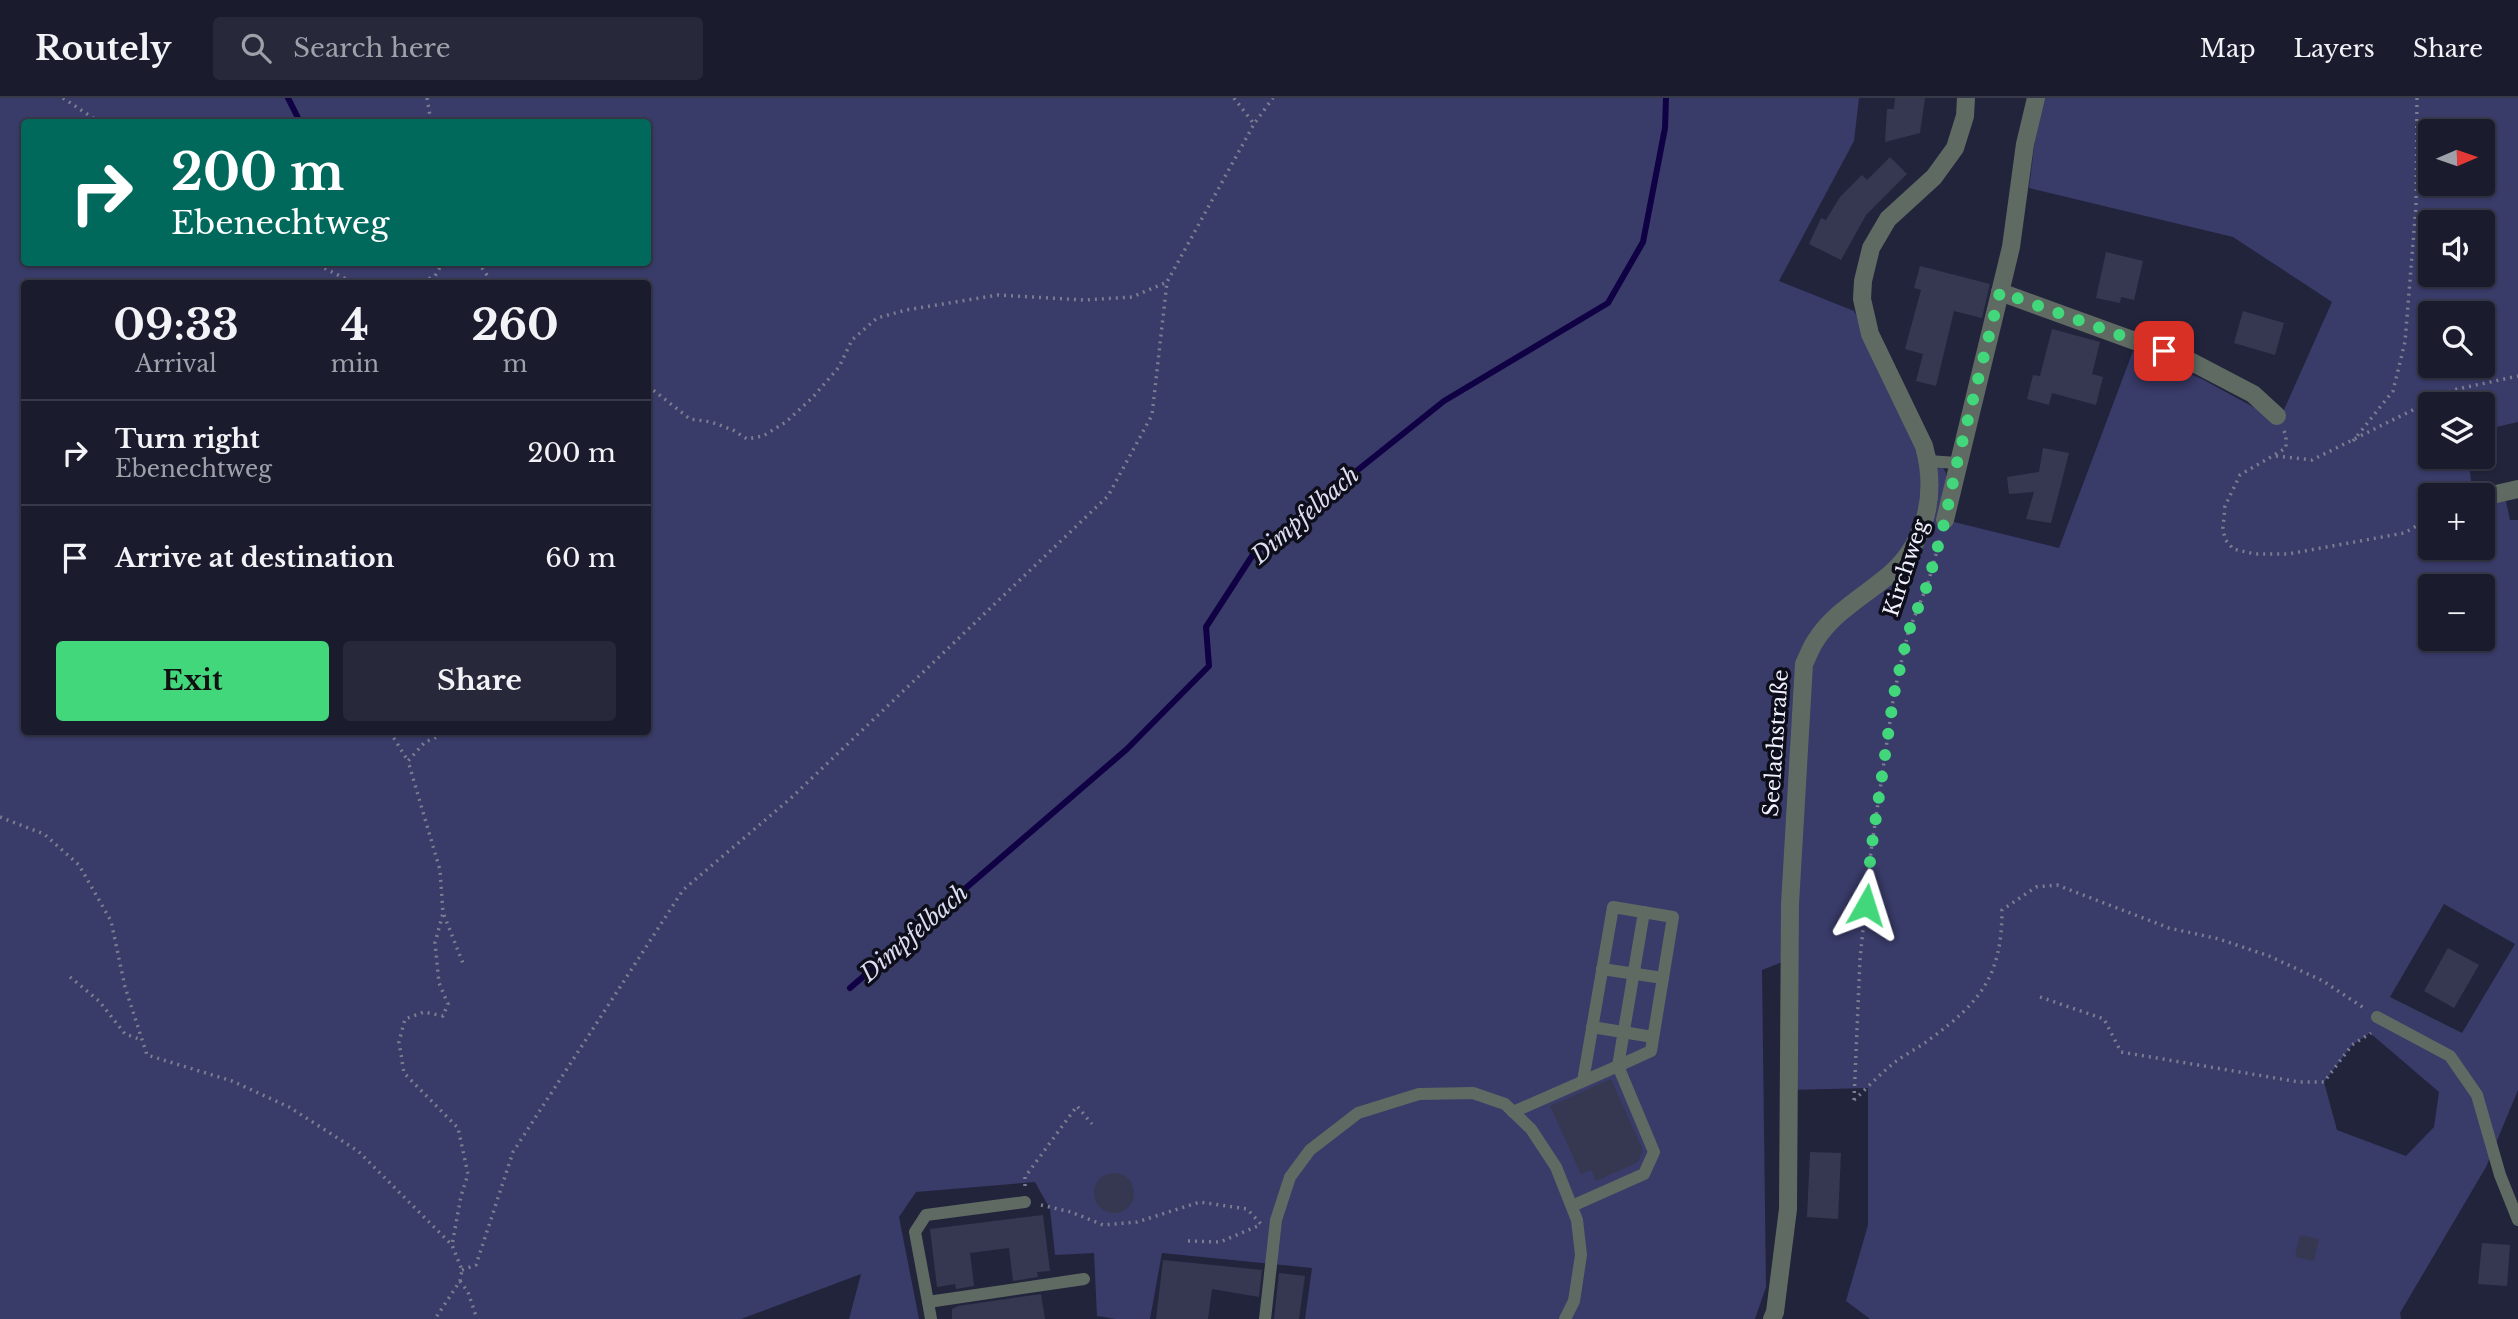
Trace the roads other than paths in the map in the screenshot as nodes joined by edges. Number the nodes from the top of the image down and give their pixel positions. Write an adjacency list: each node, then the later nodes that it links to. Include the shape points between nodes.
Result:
1 (1966, 98): 5 (street, Seelachstraße, via 1955,148 1934,177 1888,219 1871,248 1863,281 1870,334)
2 (2036, 98): 3 (street, Kirchweg)
3 (2000, 292): 4 (street, via 2190,361 2253,394); 6 (street, Kirchweg)
4 (2277, 416)
5 (1928, 461): 6 (lane); 29 (street, Seelachstraße, via 1928,506 1911,550 1890,574 1832,620 1814,641 1804,664 1790,904 1788,1209)
6 (1957, 463): 9 (street, Kirchweg)
7 (2518, 489): 8 (street)
8 (2495, 494)
9 (1945, 520)
10 (1644, 912): 11 (lane, via 1613,907); 12 (lane); 13 (lane, via 1673,917)
11 (1602, 969): 12 (lane); 15 (lane)
12 (1633, 974): 13 (lane); 16 (lane)
13 (1663, 978): 17 (lane)
14 (2377, 1017): 23 (lane, via 2450,1056 2477,1094)
15 (1592, 1027): 16 (lane); 19 (lane)
16 (1623, 1032): 17 (lane); 18 (lane)
17 (1653, 1037): 18 (lane, via 1651,1051)
18 (1618, 1066): 19 (lane); 22 (lane, via 1654,1152 1644,1174)
19 (1583, 1081): 20 (lane)
20 (1513, 1112): 22 (lane, via 1531,1129 1556,1167); 27 (lane, via 1473,1093 1419,1094 1358,1114 1310,1150 1290,1177 1276,1220)
21 (1025, 1202): 25 (lane, via 926,1214 915,1232)
22 (1572, 1206): 28 (lane, via 1581,1255 1574,1301)
23 (2518, 1220)
24 (1084, 1279): 25 (lane)
25 (928, 1302): 26 (lane)
26 (931, 1319)
27 (1265, 1319)
28 (1565, 1319)
29 (1772, 1319)

